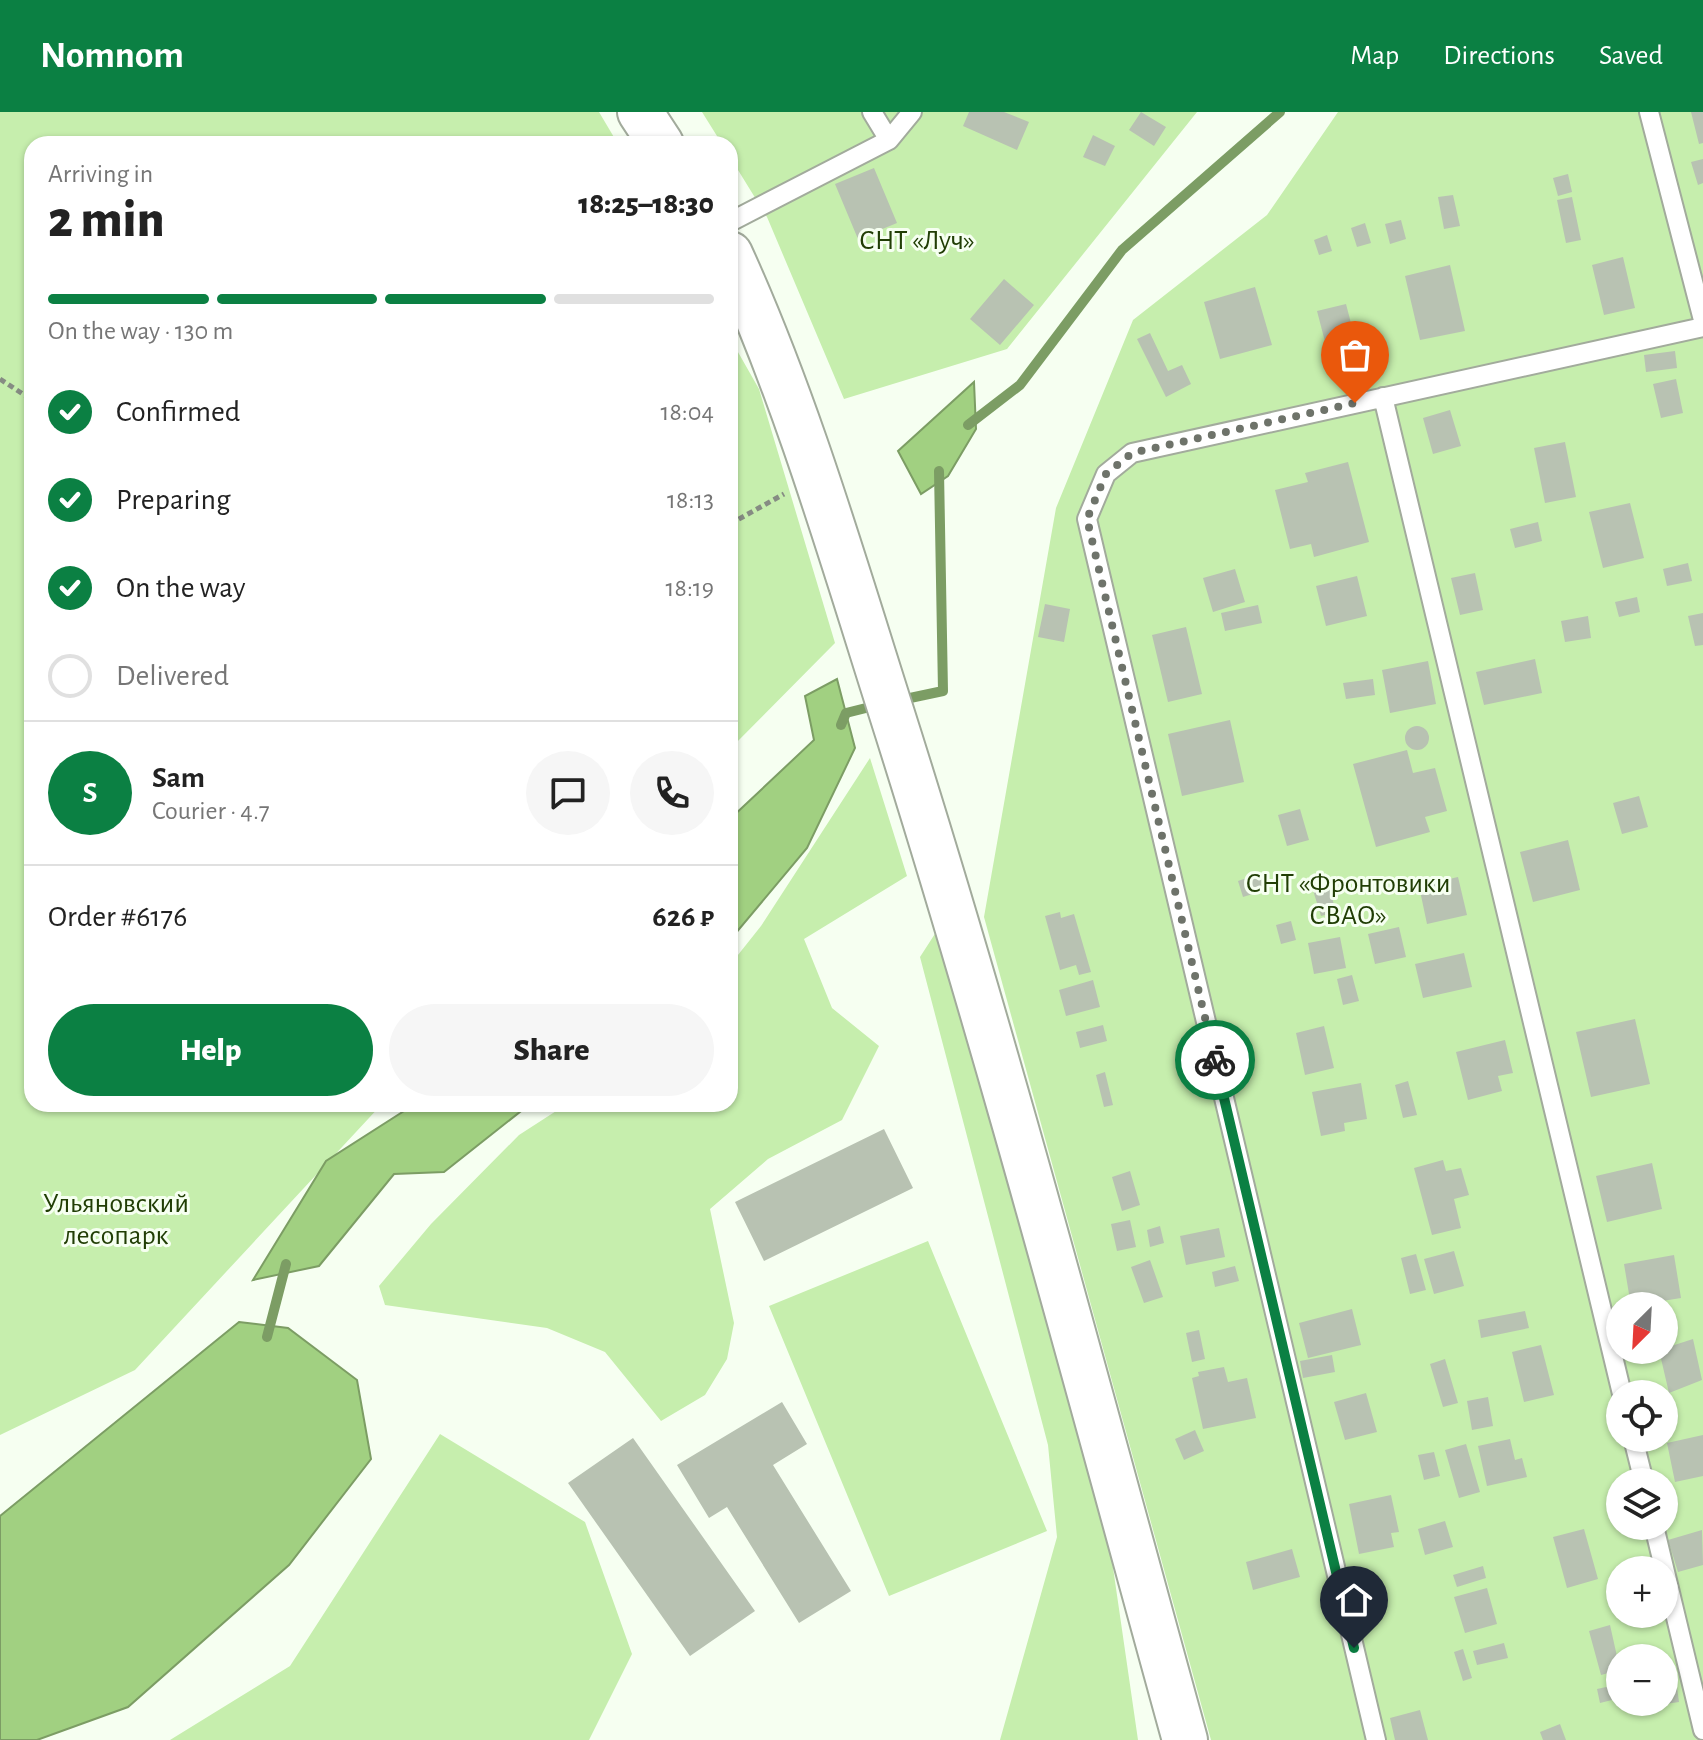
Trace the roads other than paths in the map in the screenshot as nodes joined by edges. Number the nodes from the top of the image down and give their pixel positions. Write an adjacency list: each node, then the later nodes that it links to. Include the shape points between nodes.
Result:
1 (640, 112): 5 (street)
2 (872, 112): 6 (lane)
3 (912, 112): 6 (lane)
4 (1649, 112): 9 (lane)
5 (656, 136)
6 (889, 140): 7 (lane)
7 (738, 218)
8 (738, 272): 15 (street, via 816,475 954,910)
9 (1703, 320)
10 (1703, 327): 11 (lane)
11 (1383, 397): 12 (lane); 16 (lane, via 1132,453 1106,474 1087,519)
12 (1619, 1380)
13 (1657, 1540): 14 (lane)
14 (1703, 1730)
15 (1185, 1740)
16 (1376, 1740)

